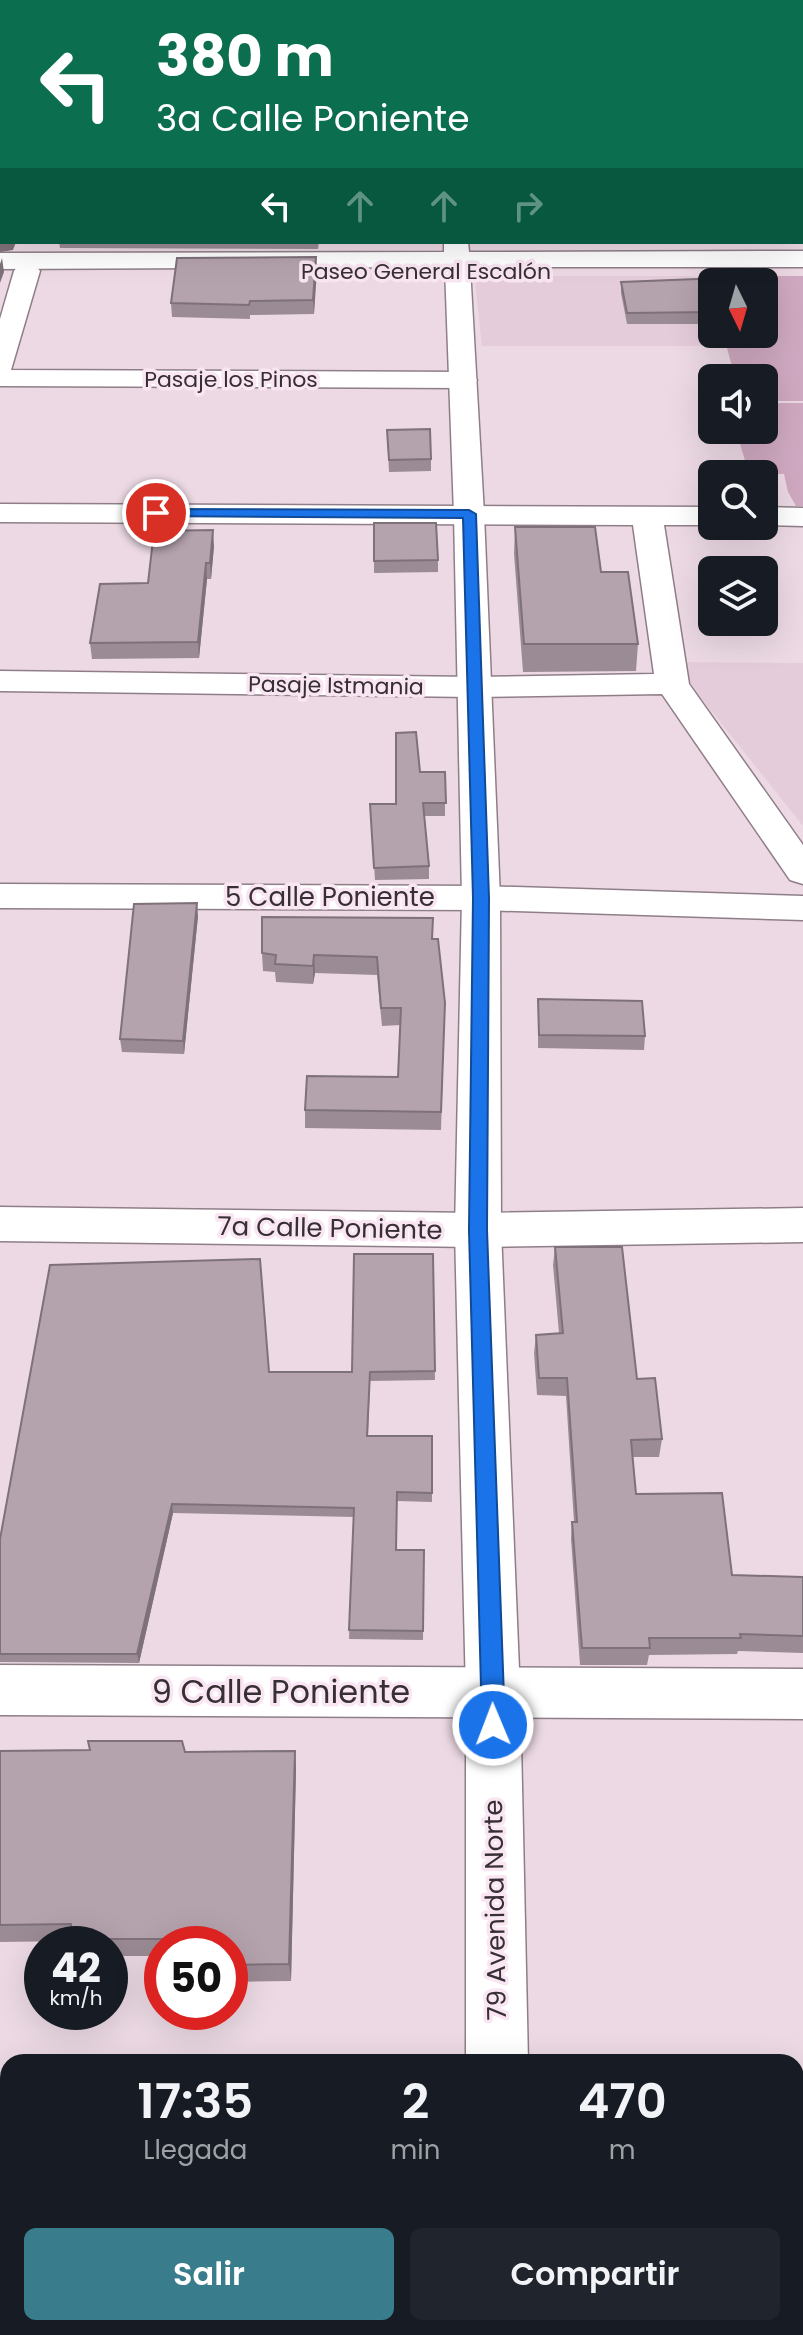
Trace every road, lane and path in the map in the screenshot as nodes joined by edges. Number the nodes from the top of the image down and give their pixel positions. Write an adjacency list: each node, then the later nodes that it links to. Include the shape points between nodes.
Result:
1 (457, 258): 2 (street, Paseo General Escalón); 4 (street, Paseo General Escalón); 5 (street, Paseo General Escalón); 8 (street, 79 Avenida Norte)
2 (803, 259)
3 (0, 261): 4 (street, Paseo General Escalón)
4 (22, 261): 6 (street)
5 (803, 270)
6 (0, 366)
7 (0, 378): 8 (street, Pasaje los Pinos)
8 (463, 380): 10 (street, 79 Avenida Norte)
9 (0, 513): 10 (street)
10 (469, 514): 11 (street); 17 (street, 79 Avenida Norte)
11 (647, 516): 12 (street); 16 (street)
12 (698, 516)
13 (778, 516): 14 (street)
14 (803, 517)
15 (0, 681): 17 (street, Pasaje Istmania)
16 (672, 684): 17 (street, Pasaje Istmania); 18 (street)
17 (474, 687): 20 (street, 79 Avenida Norte)
18 (803, 872)
19 (0, 896): 20 (street, 5 Calle Poniente)
20 (481, 898): 21 (street, 5 Calle Poniente); 24 (street, 79 Avenida Norte)
21 (803, 908)
22 (0, 1224): 24 (street, 7a Calle Poniente)
23 (803, 1225): 24 (street, 7a Calle Poniente)
24 (478, 1230): 26 (street, 79 Avenida Norte)
25 (0, 1690): 26 (street, 9 Calle Poniente)
26 (493, 1694): 27 (street, 9 Calle Poniente); 28 (street, 79 Avenida Norte)
27 (803, 1694)
28 (497, 2054)

